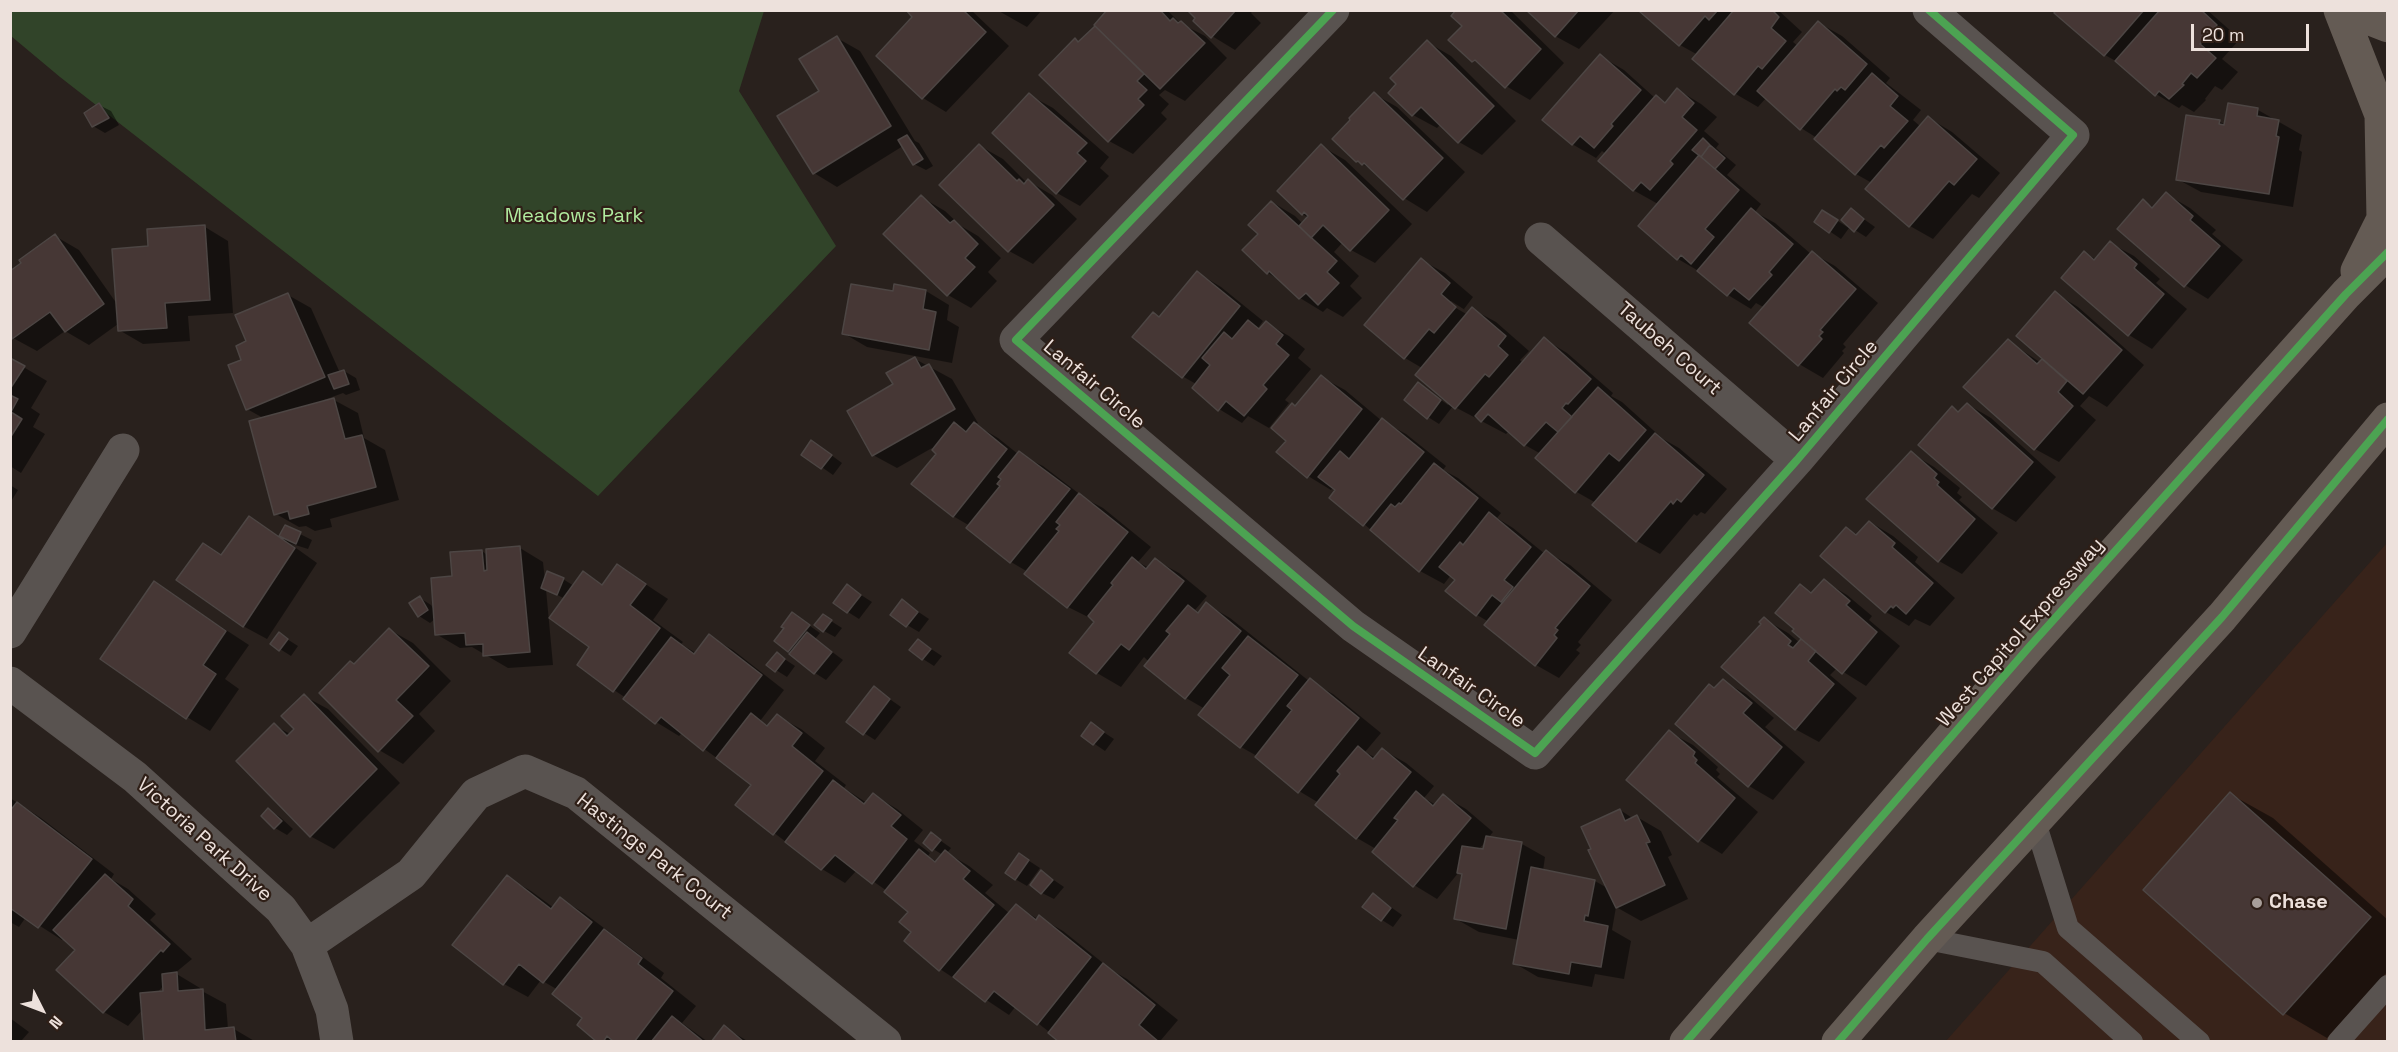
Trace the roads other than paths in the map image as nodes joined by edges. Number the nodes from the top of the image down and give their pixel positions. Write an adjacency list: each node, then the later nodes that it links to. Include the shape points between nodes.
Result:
1 (1333, 10): 11 (street, Lanfair Circle, via 1016,340 1353,626 1535,753)
2 (2340, 10): 8 (highway, via 2380,116 2383,219)
3 (2347, 10): 5 (highway)
4 (1951, 17): 11 (street, Lanfair Circle, via 2073,135)
5 (2388, 26)
6 (1541, 238): 11 (street, Taubeh Court)
7 (2388, 252): 8 (highway, West Capitol Expressway)
8 (2346, 294): 20 (highway, West Capitol Expressway, via 2030,646)
9 (2388, 419): 14 (highway, via 2222,617)
10 (123, 450): 12 (street)
11 (1797, 460)
12 (10, 632)
13 (10, 683): 16 (street, Victoria Park Drive, via 143,785 281,909)
14 (2035, 822): 15 (highway); 23 (lane, via 2068,928)
15 (1927, 939): 21 (highway); 22 (lane, via 2043,962)
16 (307, 945): 18 (street, Victoria Park Drive, via 332,1010); 19 (street, Hastings Park Court, via 411,874 476,794 525,771 576,793)
17 (2388, 986): 24 (lane)
18 (337, 1041)
19 (885, 1041)
20 (1686, 1041)
21 (1838, 1041)
22 (2132, 1041)
23 (2199, 1041)
24 (2338, 1041)

